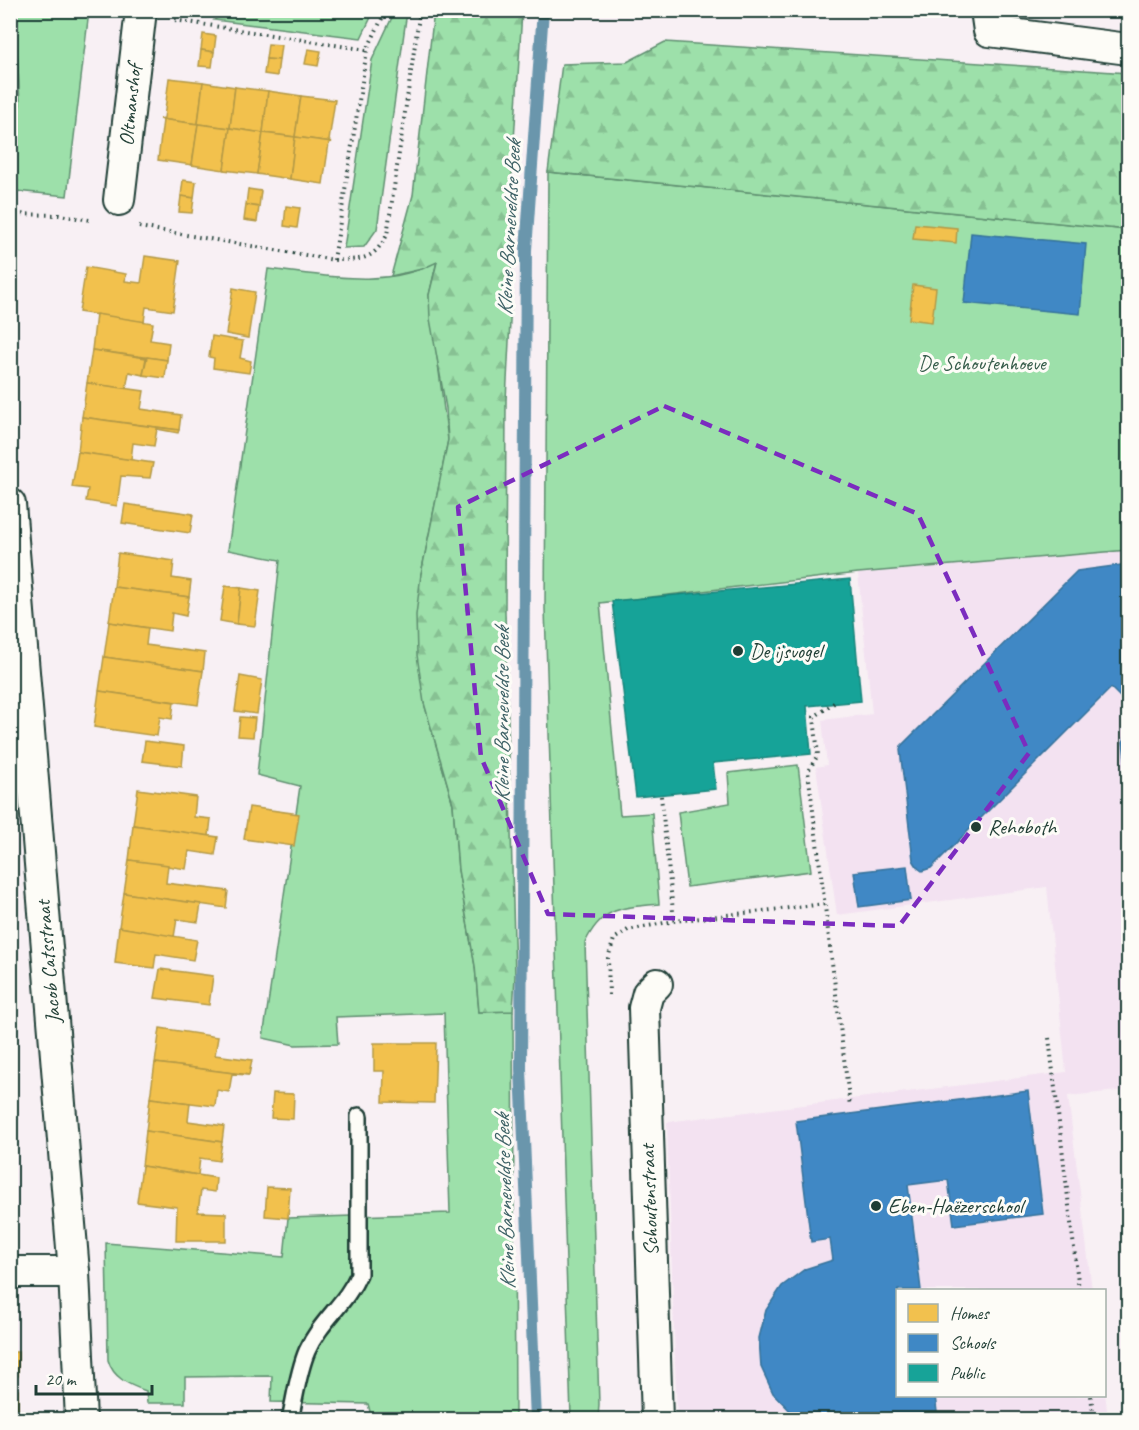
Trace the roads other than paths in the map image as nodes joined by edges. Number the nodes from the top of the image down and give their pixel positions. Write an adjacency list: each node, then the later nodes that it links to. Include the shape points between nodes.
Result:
1 (986, 10): 3 (street, via 988,30)
2 (141, 12): 4 (street, Oltmanshof)
3 (1128, 49)
4 (124, 213)
5 (10, 504): 6 (street, Jacob Catsstraat)
6 (17, 664): 10 (street, Jacob Catsstraat)
7 (657, 984): 13 (street, Schoutenstraat, via 648,993 644,1008)
8 (359, 1116): 12 (lane, via 359,1274 351,1294 330,1314 307,1351)
9 (10, 1272): 10 (street)
10 (74, 1272): 11 (street, Jacob Catsstraat)
11 (81, 1419)
12 (290, 1419)
13 (657, 1419)

